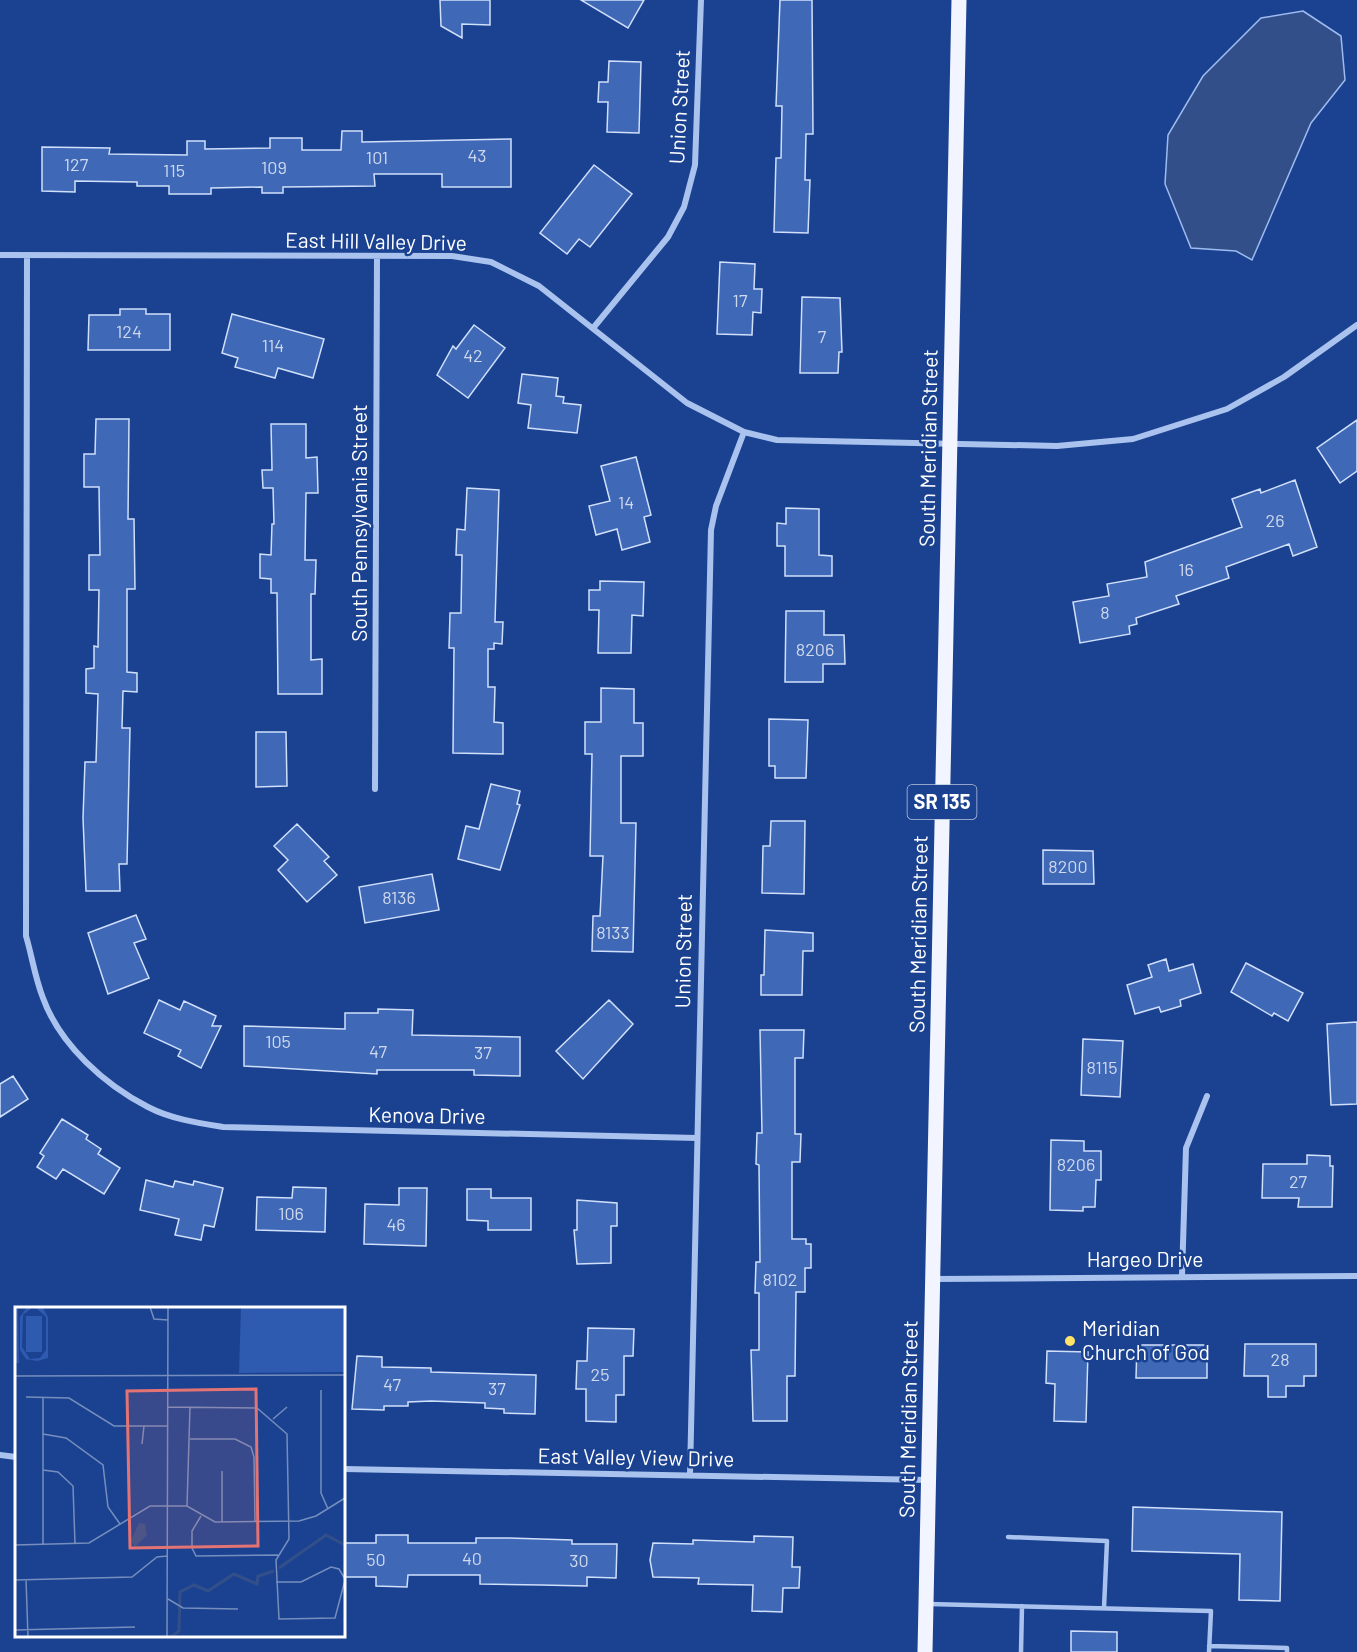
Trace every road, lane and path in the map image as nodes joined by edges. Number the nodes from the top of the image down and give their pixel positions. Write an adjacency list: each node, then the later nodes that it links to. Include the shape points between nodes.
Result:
1 (701, 0): 7 (street, Union Street, via 695,165 684,207 668,237)
2 (958, 0): 9 (main road, South Meridian Street / SR 135)
3 (0, 255): 4 (street, East Hill Valley Drive)
4 (27, 255): 5 (street, East Hill Valley Drive); 12 (street, Kenova Drive, via 26,936 43,999 65,1038 103,1079 159,1112 223,1127)
5 (377, 257): 7 (street, East Hill Valley Drive, via 452,256 491,262 539,286); 10 (street, South Pennsylvania Street)
6 (1357, 325): 9 (street, East Hill Valley Drive, via 1284,377 1227,409 1133,439 1057,446)
7 (594, 327): 8 (street, East Hill Valley Drive, via 687,403)
8 (744, 432): 9 (street, East Hill Valley Drive, via 777,440); 12 (street, Union Street, via 711,530)
9 (950, 445): 15 (main road, South Meridian Street / SR 135)
10 (375, 789)
11 (1207, 1096): 13 (street, via 1186,1148)
12 (697, 1138): 19 (street, Union Street)
13 (1182, 1276): 14 (street, Hargeo Drive); 15 (street, Hargeo Drive)
14 (1357, 1276)
15 (933, 1279): 20 (main road, South Meridian Street / SR 135)
16 (0, 1455): 17 (street)
17 (15, 1457)
18 (345, 1469): 19 (street, East Valley View Drive)
19 (690, 1475): 20 (street, East Valley View Drive)
20 (929, 1480): 22 (main road, South Meridian Street / SR 135)
21 (1008, 1537): 24 (lane, via 1107,1541)
22 (926, 1604): 23 (lane); 26 (main road, South Meridian Street / SR 135)
23 (1022, 1606): 24 (lane); 27 (lane)
24 (1104, 1608): 25 (lane, via 1211,1611)
25 (1209, 1646): 28 (lane); 29 (lane, via 1287,1648)
26 (925, 1652)
27 (1021, 1652)
28 (1209, 1652)
29 (1287, 1652)

